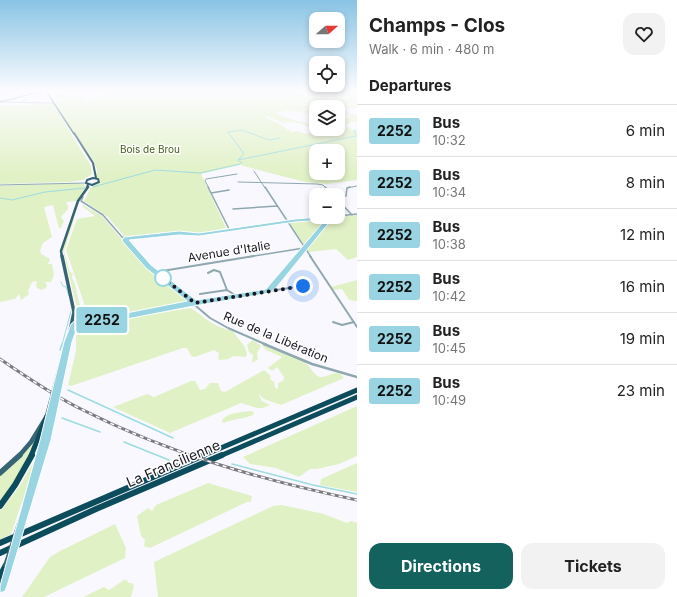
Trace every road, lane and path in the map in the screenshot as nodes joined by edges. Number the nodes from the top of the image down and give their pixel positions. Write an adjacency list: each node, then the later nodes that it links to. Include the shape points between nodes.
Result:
1 (64, 119): 2 (main road)
2 (95, 168): 5 (main road); 6 (main road)
3 (254, 171): 9 (street)
4 (237, 174): 15 (street, via 206,179)
5 (90, 178): 6 (main road); 7 (main road)
6 (96, 178): 11 (main road, via 100,181)
7 (87, 182): 10 (street); 11 (main road); 16 (main road, via 88,187)
8 (238, 182): 9 (street)
9 (261, 182): 13 (street, via 317,184); 19 (street)
10 (0, 184)
11 (94, 184): 18 (main road)
12 (357, 186): 17 (street, via 348,187)
13 (325, 188)
14 (228, 190): 15 (street)
15 (211, 193): 29 (street)
16 (83, 194): 18 (street); 21 (main road)
17 (345, 196)
18 (81, 201): 21 (main road); 30 (street, Rue de la Libération, via 103,215)
19 (277, 206): 22 (street); 27 (street)
20 (345, 208): 24 (street)
21 (75, 209): 40 (main road, via 61,251)
22 (233, 209)
23 (357, 214): 24 (street)
24 (352, 215): 25 (street)
25 (345, 216)
26 (309, 220): 27 (street)
27 (287, 221): 29 (street); 31 (street)
28 (326, 224): 31 (street)
29 (229, 230): 30 (street)
30 (126, 239): 32 (street, Rue de la Libération)
31 (305, 248): 32 (street, Avenue d'Italie); 36 (street); 43 (street)
32 (155, 272): 39 (street, Rue de la Libération)
33 (208, 273): 35 (street, via 214,270 220,272)
34 (303, 286): 36 (street)
35 (227, 290): 37 (street); 38 (street)
36 (268, 291): 38 (street)
37 (200, 294)
38 (236, 296): 39 (street)
39 (194, 303): 41 (street, via 106,320); 46 (street, Rue de la Libération, via 210,318 228,328 312,364)
40 (74, 309): 41 (street, via 80,311); 45 (main road); 49 (main road)
41 (83, 317): 45 (street, via 73,326)
42 (333, 322): 43 (street, via 342,325)
43 (354, 322): 44 (street)
44 (357, 327)
45 (68, 342): 54 (main road, bridge, via 33,484)
46 (357, 377)
47 (357, 390): 52 (highway, La Francilienne)
48 (357, 397): 53 (highway, La Francilienne)
49 (46, 416): 50 (main road, via 24,451); 51 (highway, via 30,460)
50 (0, 473)
51 (0, 506)
52 (0, 544)
53 (0, 553)
54 (6, 565): 55 (highway); 56 (main road)
55 (0, 576)
56 (0, 586)

